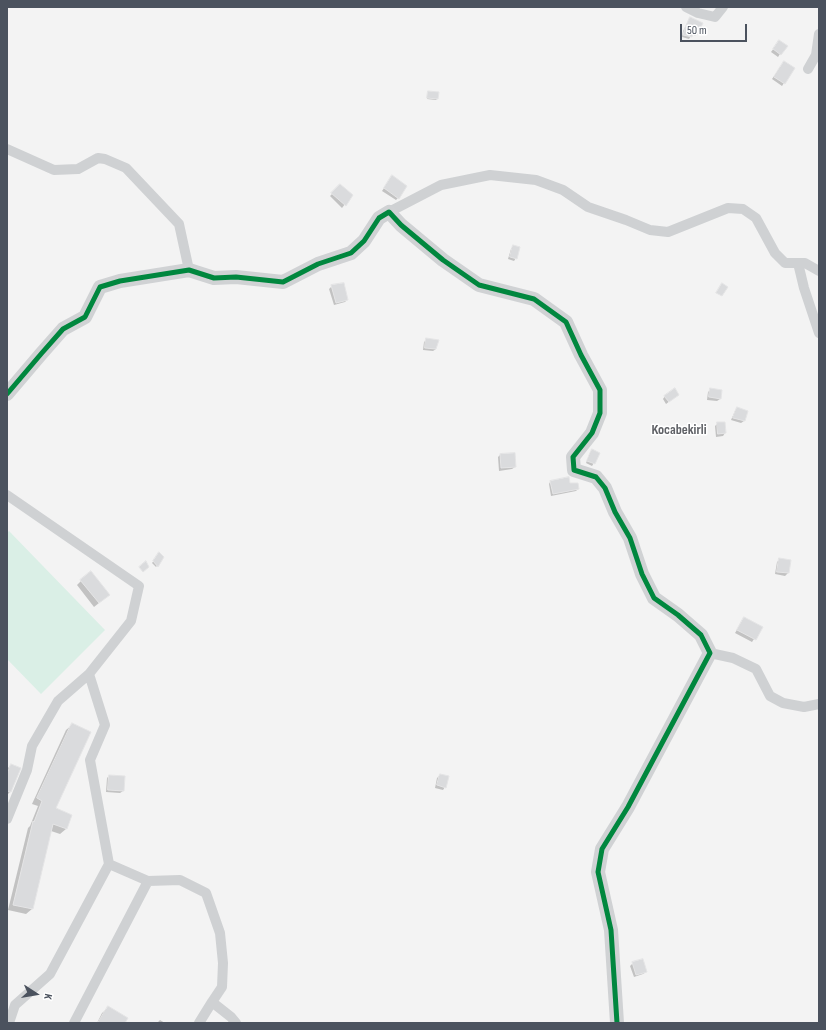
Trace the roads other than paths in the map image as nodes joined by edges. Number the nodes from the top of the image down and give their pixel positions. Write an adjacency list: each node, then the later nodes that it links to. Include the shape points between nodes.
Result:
1 (686, 7): 2 (street, via 715,17)
2 (723, 7)
3 (819, 34): 4 (street, via 816,55)
4 (808, 69)
5 (7, 149): 8 (street, via 54,170 78,169 98,158 126,168 179,224)
6 (389, 212): 7 (street, via 441,185 490,175 536,180 563,190 588,206 650,230 668,232 728,208 744,209 756,218 775,253 785,263); 8 (street, via 378,218 364,241 351,253 318,264 283,282 236,277 214,278); 13 (street, via 443,260 479,285 534,299 566,322 600,390 600,413 592,433 573,457 574,470 596,477 605,488 630,538 642,574 654,598 701,635)
7 (798, 263): 9 (street, via 805,263); 10 (street)
8 (188, 270): 11 (street, via 100,288 86,318 63,329)
9 (819, 270)
10 (819, 333)
11 (7, 394)
12 (7, 495): 14 (street, via 139,586 131,621)
13 (710, 653): 15 (street, via 734,658 756,668 770,696 804,707); 24 (street, via 628,807 602,848 598,872 611,930)
14 (89, 674): 16 (street, via 58,700 43,726 32,746 27,770); 17 (street, via 105,725 90,760)
15 (819, 704)
16 (7, 819)
17 (109, 864): 18 (street); 20 (street, via 50,974 15,1005)
18 (148, 881): 19 (street, via 180,880 206,893 220,933 223,963 222,987); 21 (street)
19 (212, 1002): 22 (street); 23 (street)
20 (9, 1023)
21 (74, 1023)
22 (199, 1023)
23 (236, 1023)
24 (617, 1023)

